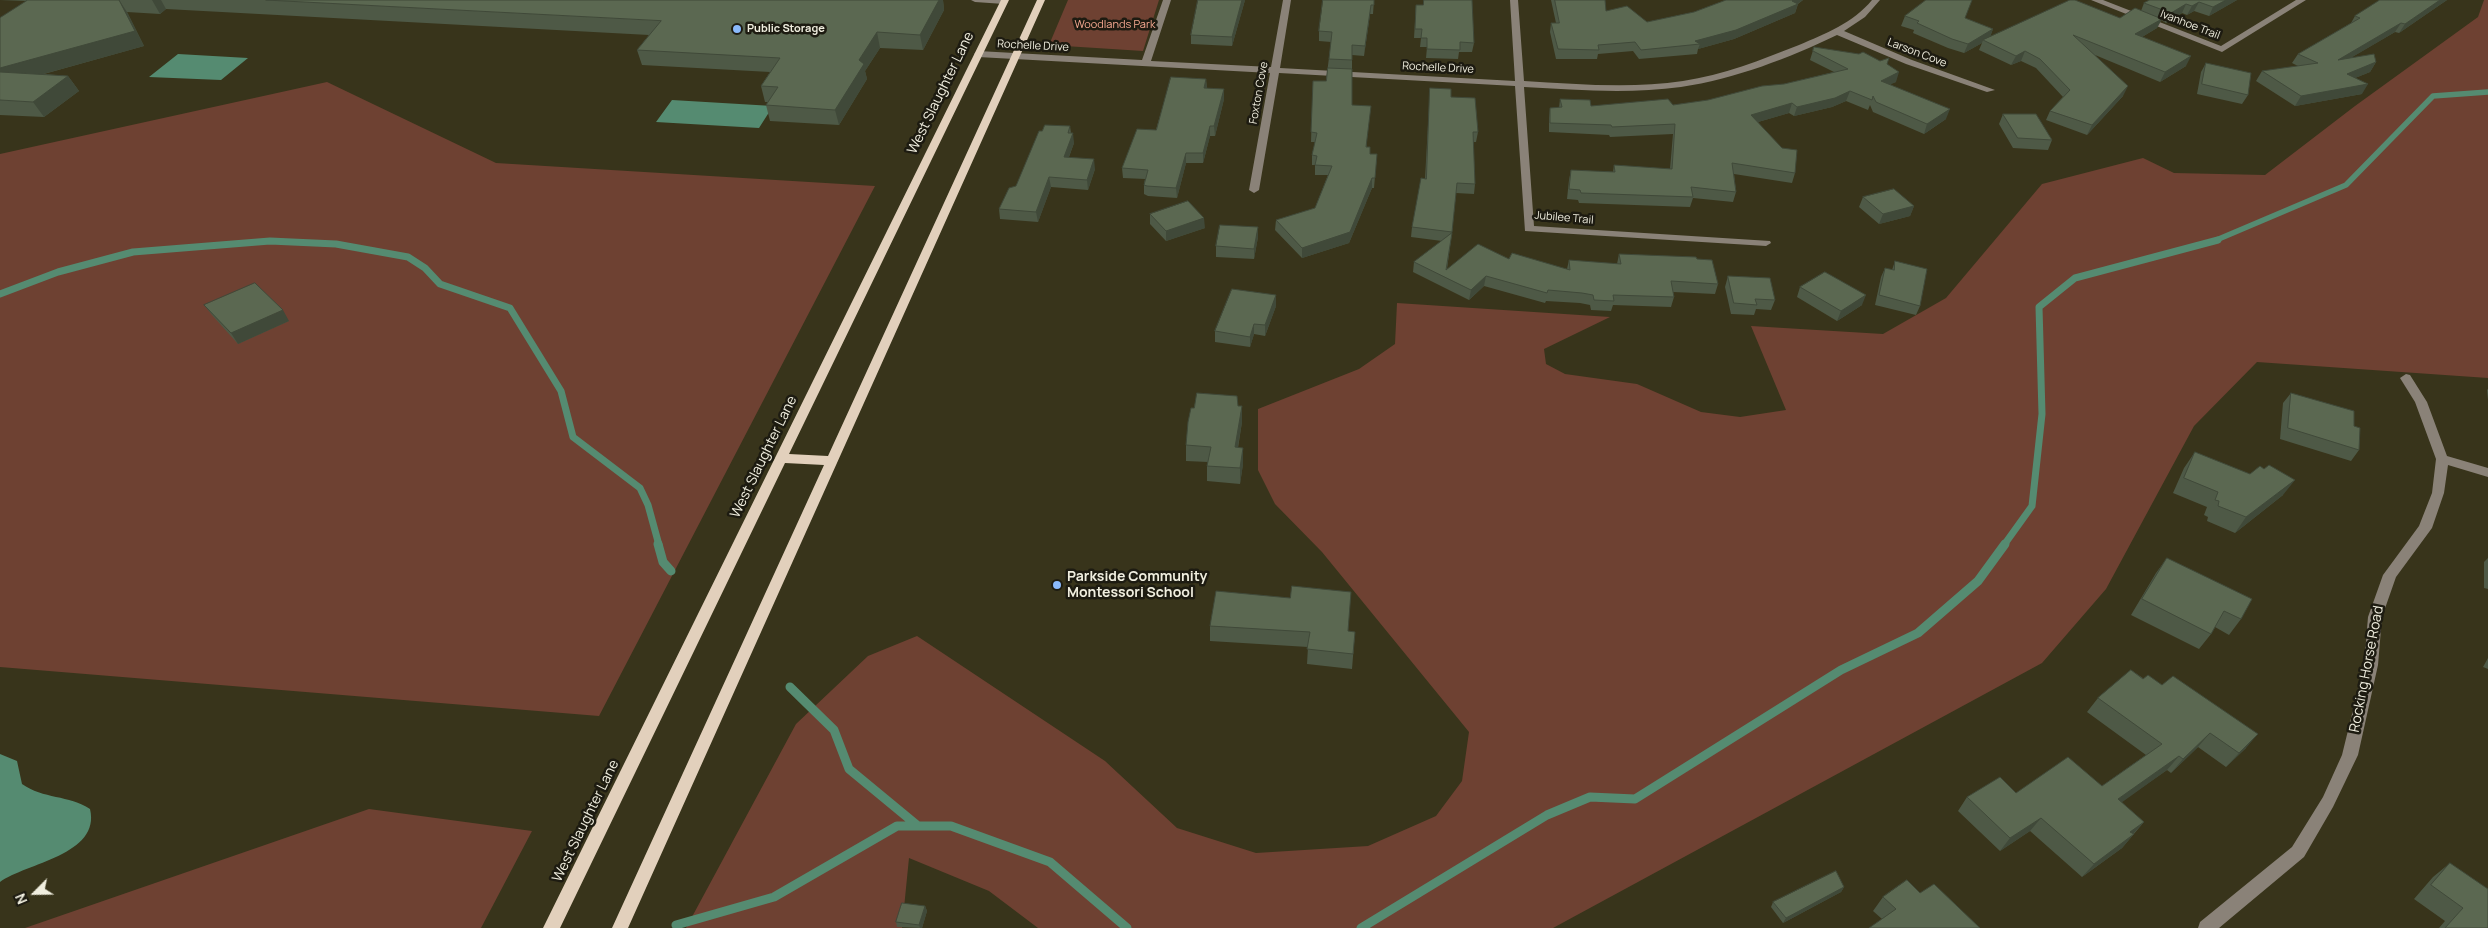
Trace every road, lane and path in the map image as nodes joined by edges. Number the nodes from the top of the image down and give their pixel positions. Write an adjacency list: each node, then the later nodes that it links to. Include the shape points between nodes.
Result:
1 (975, 0): 9 (street)
2 (1041, 0): 12 (main road)
3 (1167, 0): 13 (street)
4 (1287, 0): 14 (street, Foxton Cove)
5 (1514, 0): 15 (street, Jubilee Trail)
6 (1876, 0): 10 (street, Rochelle Drive)
7 (2095, 0): 8 (street, Ivanhoe Trail, via 2222,49)
8 (2302, 0)
9 (1005, 1): 11 (main road, West Slaughter Lane)
10 (1838, 32): 15 (street, Rochelle Drive, via 1771,60 1701,80 1630,88); 16 (street, Larson Cove, via 1909,62)
11 (978, 54): 12 (street, Rochelle Drive); 20 (main road, West Slaughter Lane)
12 (1014, 57): 13 (street, Rochelle Drive); 22 (main road)
13 (1146, 63): 14 (street, Rochelle Drive)
14 (1274, 70): 15 (street, Rochelle Drive); 17 (street, Foxton Cove)
15 (1520, 84): 18 (street, Jubilee Trail, via 1529,229)
16 (1990, 90)
17 (1254, 190)
18 (1766, 243)
19 (2406, 378): 21 (street, Rocking Horse Road, via 2421,402)
20 (782, 458): 22 (main road); 24 (main road, West Slaughter Lane)
21 (2442, 459): 23 (street); 26 (street, Rocking Horse Road, via 2438,493 2426,528 2390,575 2375,617 2371,665 2350,755 2328,802 2298,852)
22 (832, 461): 25 (main road)
23 (2488, 473)
24 (551, 928)
25 (620, 928)
26 (2206, 928)

